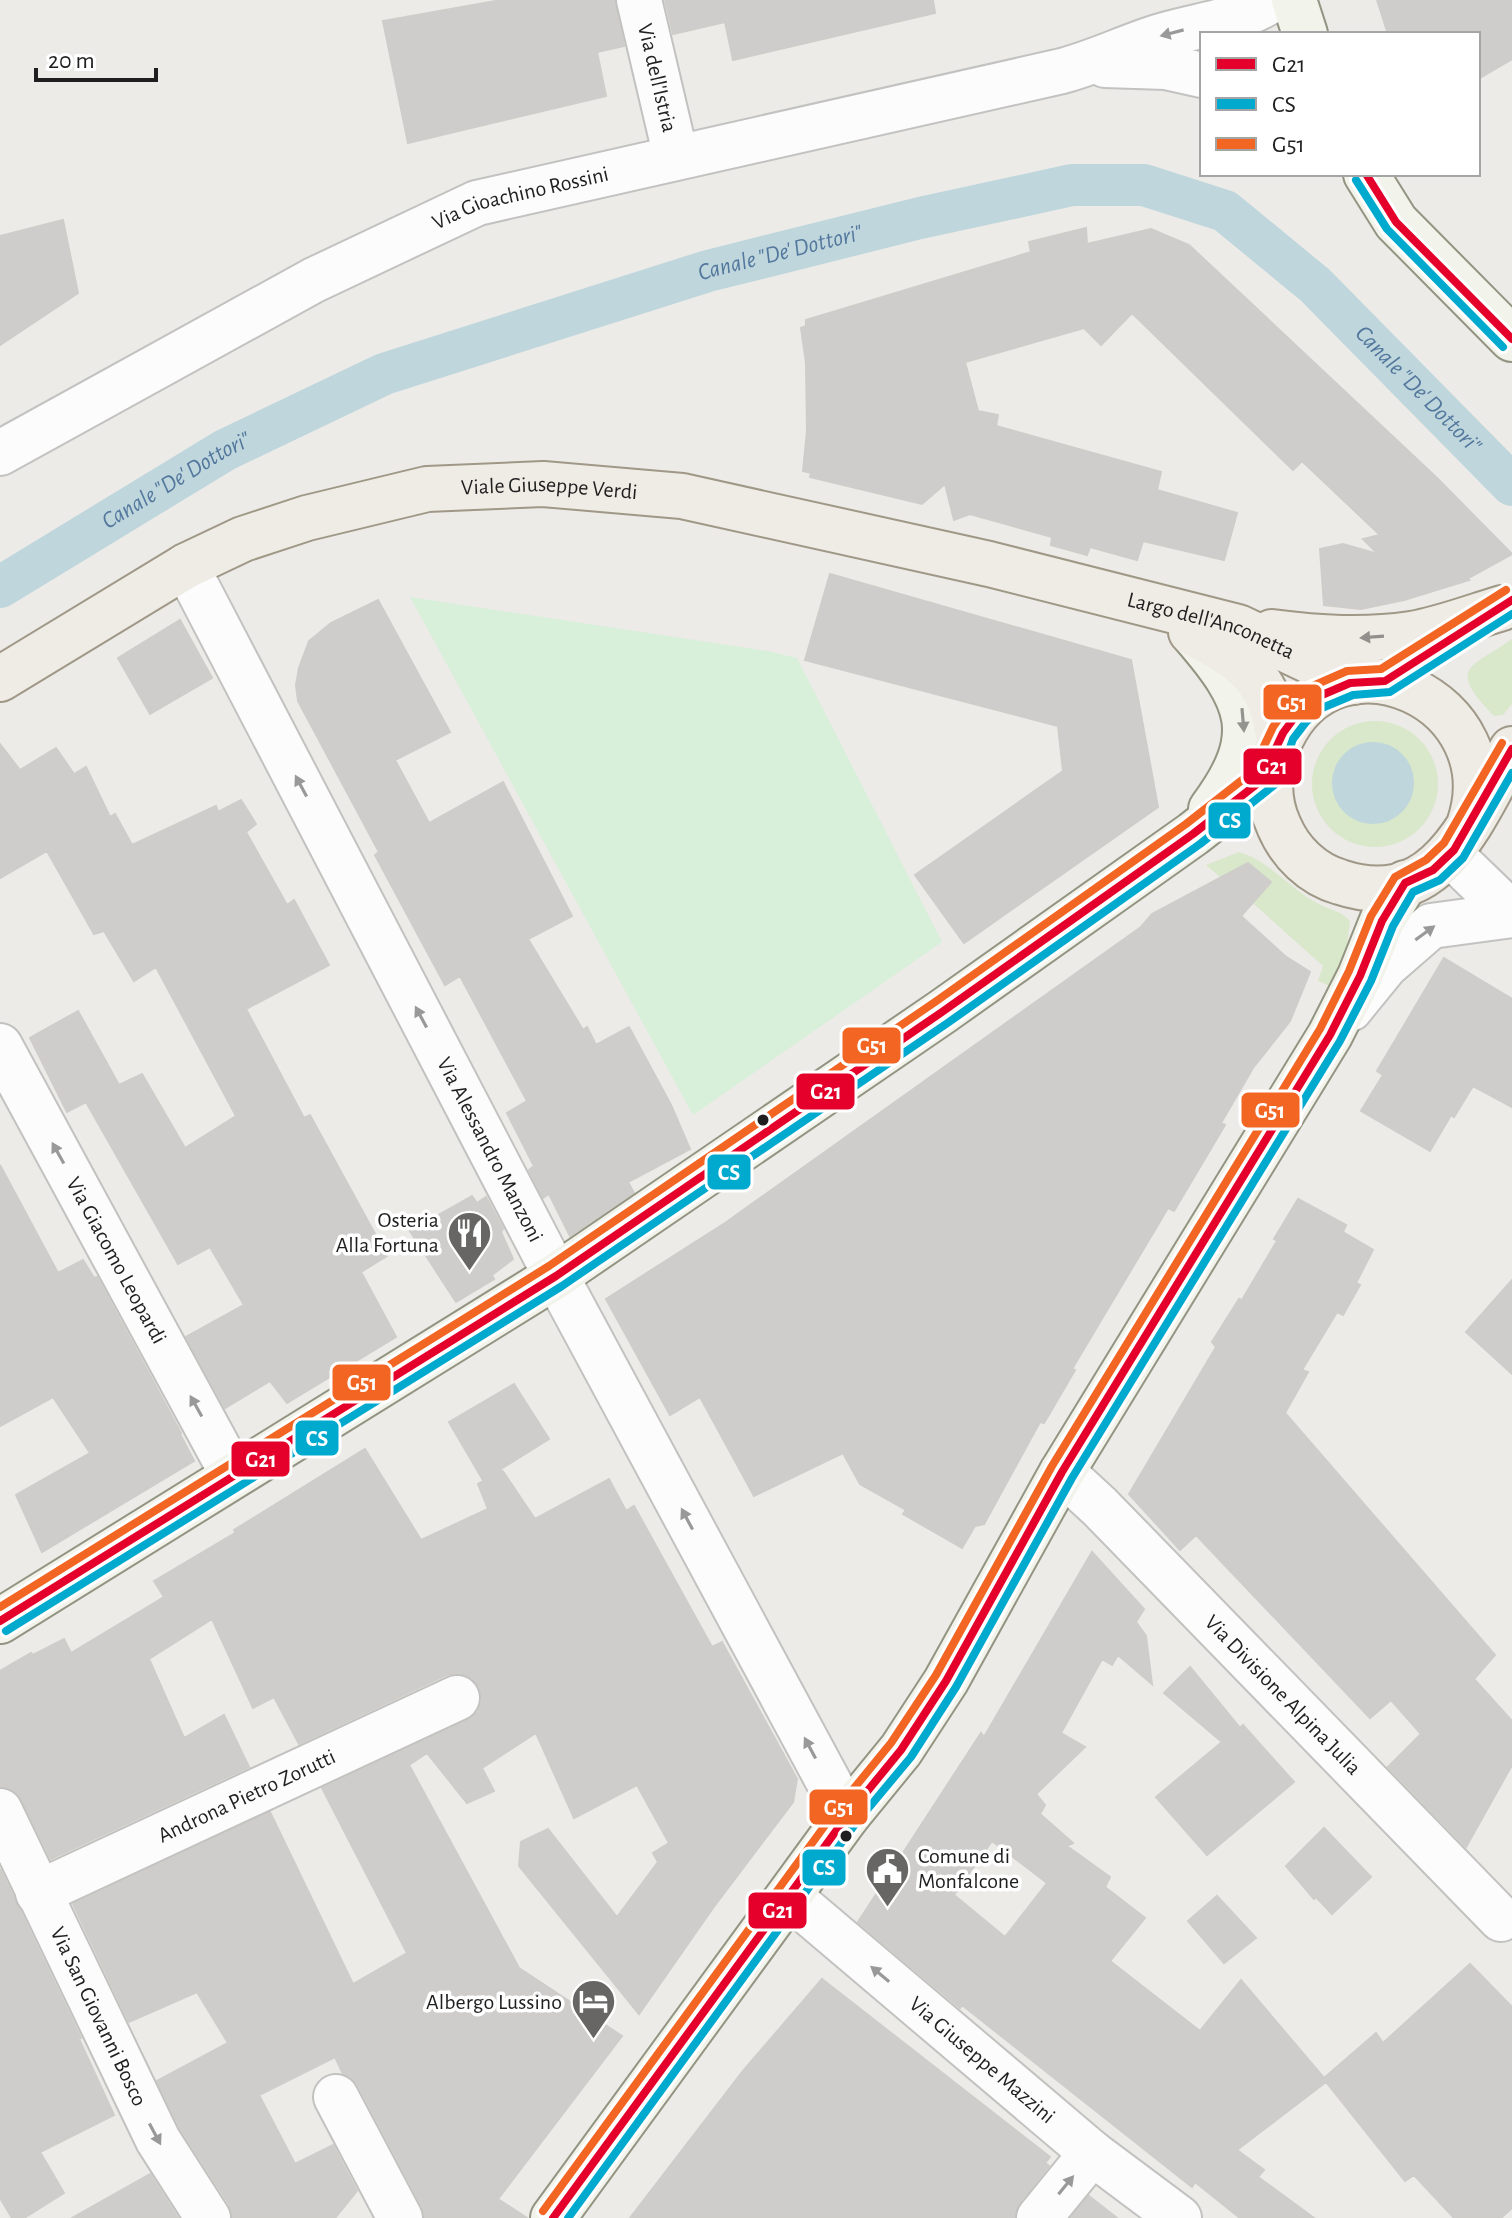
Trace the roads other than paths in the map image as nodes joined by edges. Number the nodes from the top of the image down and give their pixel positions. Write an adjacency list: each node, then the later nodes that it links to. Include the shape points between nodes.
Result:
1 (639, 0): 7 (street, Via dell'Istria)
2 (1272, 0): 5 (street, Via Gioachino Rossini, one-way to 5, via 1256,11 1160,36)
3 (1294, 0): 4 (street)
4 (1304, 32)
5 (1086, 64): 6 (street, Via Gioachino Rossini, via 1166,67); 7 (street, Via Gioachino Rossini)
6 (1200, 75)
7 (676, 157): 10 (street, Via Gioachino Rossini, via 477,203 314,280)
8 (1367, 176): 9 (street, via 1396,222)
9 (1512, 339)
10 (0, 453)
11 (186, 566): 12 (main road, Viale Giuseppe Verdi, via 281,526 427,489 543,484 682,496); 16 (main road, Viale Giuseppe Verdi); 26 (street, Via Alessandro Manzoni, one-way to 11)
12 (1132, 601): 14 (main road, Largo dell'Anconetta); 15 (main road, Largo dell'Anconetta)
13 (1507, 604): 14 (main road, one-way to 14, via 1413,633 1368,638 1319,638); 17 (main road, Largo dell'Anconetta)
14 (1238, 627): 17 (main road, Largo dell'Anconetta)
15 (1191, 631): 19 (main road, Largo dell'Anconetta, via 1234,655 1265,688 1275,715); 20 (street, one-way to 20, via 1225,670 1245,712 1245,748 1229,786)
16 (0, 679)
17 (1369, 682): 19 (main road, Largo dell'Anconetta, via 1327,691 1308,704 1290,723); 21 (main road, Largo dell'Anconetta, via 1407,686 1428,695 1461,728 1477,774 1476,802)
18 (1512, 749): 21 (main road, Largo dell'Anconetta)
19 (1275, 757): 20 (street, Largo dell'Anconetta); 22 (main road, Largo dell'Anconetta, via 1272,806 1290,846 1306,863 1351,886)
20 (1193, 834): 26 (street, Largo dell'Anconetta)
21 (1460, 840): 22 (main road, Largo dell'Anconetta, via 1433,870); 23 (street)
22 (1405, 883): 24 (street)
23 (1512, 914): 24 (street, one-way to 23, via 1385,966 1431,926)
24 (1333, 1030): 27 (street)
25 (0, 1046): 28 (street, Via Giacomo Leopardi, one-way to 25)
26 (556, 1276): 28 (street, Largo dell'Anconetta); 32 (street, Via Alessandro Manzoni, one-way to 26)
27 (1062, 1472): 32 (street, via 946,1681 901,1750); 35 (street, Via Divisione Alpina Julia)
28 (233, 1475): 29 (street, Largo dell'Anconetta)
29 (0, 1621)
30 (457, 1698): 33 (street, Androna Pietro Zorutti)
31 (0, 1811): 33 (street, Via San Giovanni Bosco)
32 (847, 1816): 34 (street)
33 (38, 1893): 38 (street, Via San Giovanni Bosco, one-way to 38, via 158,2140)
34 (790, 1897): 37 (street, Via Giuseppe Mazzini, one-way to 34); 40 (street)
35 (1501, 1919)
36 (336, 2097): 39 (street)
37 (1092, 2153): 41 (street, one-way to 37); 42 (street, Via Giuseppe Mazzini)
38 (208, 2218)
39 (400, 2218)
40 (553, 2218)
41 (1039, 2218)
42 (1179, 2218)

